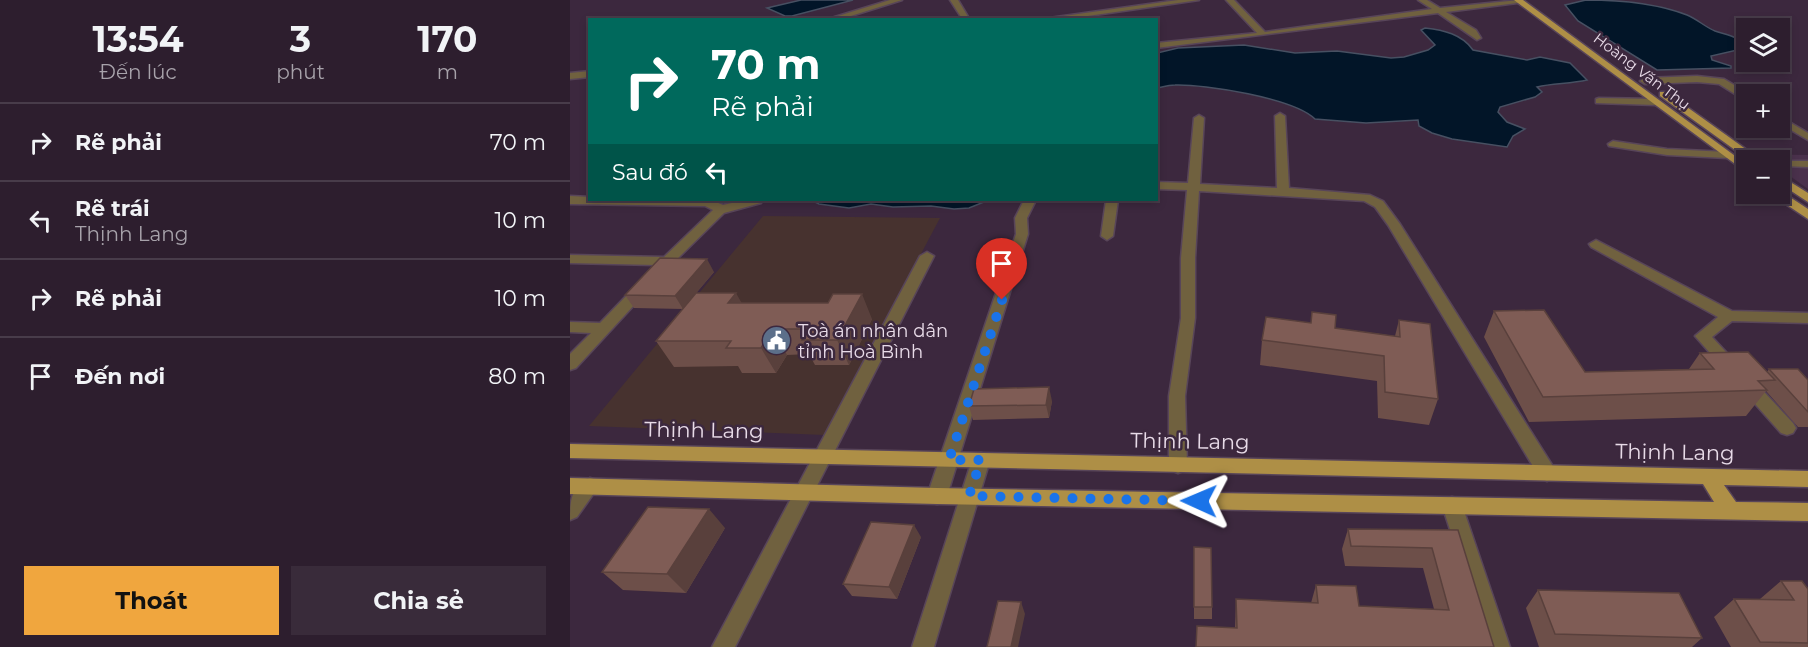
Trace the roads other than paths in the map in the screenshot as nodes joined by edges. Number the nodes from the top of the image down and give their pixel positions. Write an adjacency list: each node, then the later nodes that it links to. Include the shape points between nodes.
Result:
1 (898, 0): 10 (street)
2 (954, 0): 11 (street)
3 (1196, 0): 8 (street)
4 (1230, 0): 16 (street)
5 (1422, 0): 9 (street)
6 (1532, 0): 15 (main road, Hoàng Văn Thụ)
7 (1520, 1): 9 (street); 14 (main road, Hoàng Văn Thụ)
8 (1126, 8): 12 (street); 13 (street)
9 (1438, 10): 16 (street); 17 (street)
10 (835, 18)
11 (966, 18)
12 (1049, 18)
13 (1138, 18)
14 (1556, 28): 15 (main road); 24 (main road, Hoàng Văn Thụ)
15 (1570, 28): 21 (main road, Hoàng Văn Thụ)
16 (1263, 34): 18 (street)
17 (1477, 38)
18 (1161, 46)
19 (588, 74): 20 (street)
20 (570, 76)
21 (1645, 81): 22 (street, via 1721,81); 30 (main road, Hoàng Văn Thụ)
22 (1736, 91)
23 (1599, 101): 24 (street)
24 (1656, 102): 31 (main road, Hoàng Văn Thụ)
25 (1280, 116): 38 (street)
26 (1199, 118): 37 (street)
27 (1790, 126): 28 (street)
28 (1808, 137)
29 (1613, 144): 31 (street, via 1667,152)
30 (1741, 150)
31 (1727, 154): 32 (main road, Hoàng Văn Thụ)
32 (1736, 161)
33 (1790, 164): 34 (street)
34 (1808, 164)
35 (1158, 185): 37 (street)
36 (1790, 185): 39 (main road)
37 (1193, 186): 38 (street); 64 (street, via 1188,318 1177,396)
38 (1283, 191): 65 (street, via 1366,198 1379,204)
39 (1808, 198)
40 (570, 200): 41 (street)
41 (588, 200)
42 (638, 201): 47 (street, via 707,202)
43 (753, 201): 47 (street)
44 (1030, 201): 62 (street, via 1021,218 1022,234)
45 (1112, 201): 49 (street)
46 (1790, 202): 48 (main road)
47 (720, 210): 53 (street)
48 (1806, 213)
49 (1107, 236)
50 (1596, 244): 54 (street)
51 (927, 256): 61 (street)
52 (570, 259): 53 (street)
53 (667, 261): 57 (street)
54 (1728, 316): 55 (street); 59 (street, via 1703,336)
55 (1808, 318)
56 (570, 327): 57 (street)
57 (605, 328): 58 (street)
58 (570, 364)
59 (1787, 428)
60 (570, 451): 61 (main road, Thịnh Lang)
61 (825, 457): 62 (main road, Thịnh Lang); 70 (street)
62 (949, 460): 63 (main road, Thịnh Lang); 71 (street)
63 (981, 460): 64 (main road, Thịnh Lang); 72 (street)
64 (1178, 465): 65 (main road, Thịnh Lang)
65 (1547, 473): 66 (main road, Thịnh Lang)
66 (1708, 476): 67 (main road, Thịnh Lang); 74 (main road)
67 (1808, 479)
68 (570, 486): 69 (main road)
69 (590, 486): 70 (main road); 75 (street)
70 (806, 492): 71 (main road); 77 (street)
71 (937, 496): 72 (main road)
72 (969, 496): 73 (main road); 78 (street)
73 (1452, 506): 74 (main road); 79 (street)
74 (1730, 510): 76 (main road)
75 (570, 511)
76 (1808, 512)
77 (723, 647)
78 (923, 647)
79 (1499, 647)

